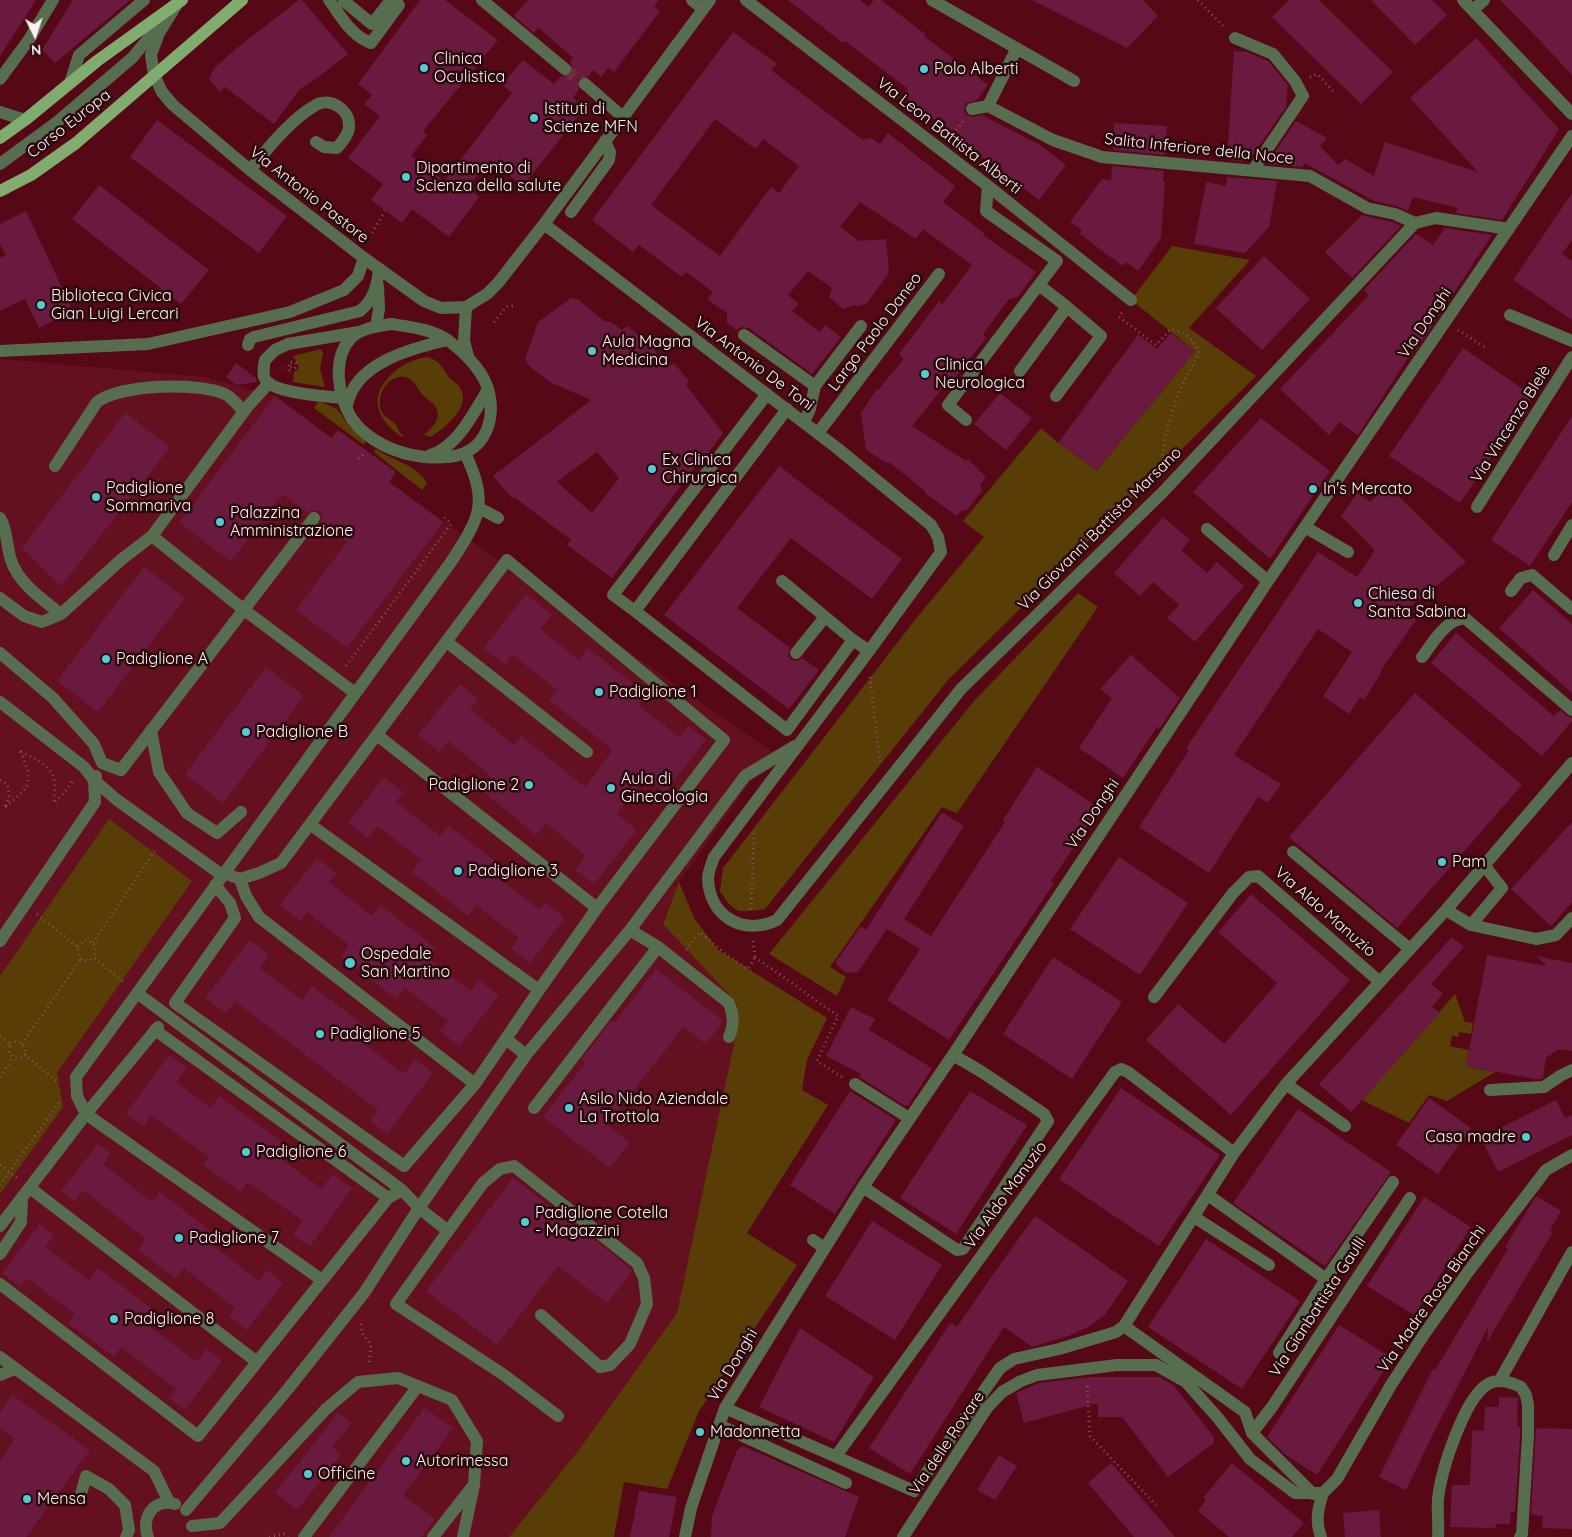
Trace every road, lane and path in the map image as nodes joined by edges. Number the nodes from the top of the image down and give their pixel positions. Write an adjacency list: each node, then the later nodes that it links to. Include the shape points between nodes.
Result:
1 (53, 0): 21 (street)
2 (144, 0): 23 (street, Corso Europa, via 79,55)
3 (242, 0): 20 (main road, Corso Europa)
4 (330, 0): 14 (street, via 346,24 361,39 371,43)
5 (345, 0): 14 (street, via 372,24)
6 (482, 0): 19 (street)
7 (692, 0): 15 (street)
8 (746, 0): 35 (street, Via Leon Battista Alberti)
9 (932, 0): 18 (street)
10 (1198, 0): 17 (path)
11 (1463, 0): 16 (street)
12 (1484, 0): 16 (street)
13 (179, 2): 20 (street, via 159,33 152,55); 23 (main road, Corso Europa); 36 (street, via 132,58 57,122)
14 (395, 3)
15 (707, 5): 29 (street)
16 (1473, 10): 28 (street)
17 (1235, 38): 38 (street, via 1273,54 1303,96)
18 (1017, 48): 22 (street); 25 (street)
19 (566, 69)
20 (154, 75): 37 (street, Via Antonio Pastore, via 173,105); 40 (main road, Corso Europa, via 76,143 31,175)
21 (0, 79)
22 (1074, 81)
23 (70, 83): 30 (main road, Corso Europa)
24 (585, 84): 29 (street)
25 (988, 106): 26 (street); 38 (street, Salita Inferiore della Noce, via 1053,140 1102,157)
26 (972, 109): 35 (path)
27 (0, 112): 30 (street, Corso Europa)
28 (1572, 114)
29 (623, 117): 33 (street)
30 (25, 120): 32 (main road, Corso Europa)
31 (1572, 136): 45 (street, Via Donghi)
32 (0, 138)
33 (605, 141): 42 (street, via 610,160); 44 (street)
34 (316, 142): 37 (street, via 324,147 337,148 350,126 346,113 330,102 315,105 298,119)
35 (940, 150): 39 (street, Via Leon Battista Alberti)
36 (0, 164)
37 (250, 170): 47 (street, Via Antonio Pastore)
38 (1253, 170): 43 (street, Salita Inferiore della Noce, via 1310,176 1367,208 1395,214)
39 (988, 186): 51 (street, via 986,210 1057,261); 52 (street, Via Leon Battista Alberti)
40 (0, 192)
41 (385, 211): 46 (path)
42 (571, 212)
43 (1415, 223): 45 (street, via 1436,218); 85 (street, Via Giovanni Battista Marsano)
44 (544, 224): 54 (street, via 488,294); 74 (street, Via Antonio De Toni)
45 (1509, 229): 93 (street, Via Donghi)
46 (372, 233)
47 (364, 258): 48 (street, Via Antonio Pastore); 67 (street, via 358,276 344,290 290,312 148,344)
48 (379, 269): 50 (street); 54 (street, Via Antonio Pastore, via 424,301 441,308)
49 (939, 274): 81 (street, Largo Paolo Daneo)
50 (378, 284): 58 (street); 65 (street, via 369,303 360,311 254,337)
51 (1039, 284): 55 (street); 79 (street, via 948,405)
52 (1131, 300): 85 (path, via 1119,317 1157,346 1170,330 1179,330 1197,345 1199,352 1181,387 1171,419 1162,466)
53 (513, 306): 57 (path, via 506,306)
54 (466, 307): 69 (street, via 464,341)
55 (1067, 307): 70 (street); 75 (street, via 1102,336)
56 (1510, 315): 64 (street)
57 (494, 322)
58 (376, 326): 61 (street); 63 (street, via 412,327)
59 (861, 326): 72 (street)
60 (1457, 330): 66 (path)
61 (362, 331): 71 (street, via 288,344 275,350 265,360); 76 (street, via 344,349 340,362 338,376)
62 (744, 334): 72 (street)
63 (448, 340): 69 (street); 76 (street, via 418,347 367,372)
64 (1572, 341)
65 (248, 345)
66 (1486, 348)
67 (0, 351)
68 (1572, 357): 86 (street, Via Vincenzo Blelè)
69 (469, 360): 73 (street)
70 (1020, 371)
71 (267, 381): 76 (street, via 287,390); 78 (street, via 248,399)
72 (815, 386): 80 (street)
73 (488, 389): 82 (street, via 489,427); 83 (street, via 454,440 435,454)
74 (767, 394): 77 (street, Via Antonio De Toni); 104 (street, via 613,595)
75 (1056, 396)
76 (345, 402): 83 (street, via 353,419 376,440 402,453)
77 (786, 409): 80 (street, Via Antonio De Toni); 104 (street)
78 (246, 410): 84 (street, via 232,398 204,389 155,387 104,397 97,402); 95 (street)
79 (966, 420)
80 (804, 422): 81 (street, Via Antonio De Toni)
81 (818, 433): 109 (street, Via Antonio De Toni, via 931,525 938,537 941,552)
82 (466, 453): 83 (street); 87 (street, via 479,489)
83 (423, 457)
84 (55, 466)
85 (1174, 480): 128 (street, Via Giovanni Battista Marsano, via 961,689)
86 (1477, 507)
87 (479, 508): 91 (street); 115 (street, via 472,530 451,562)
88 (442, 515): 114 (path, via 451,524)
89 (0, 518): 105 (street, via 17,573 34,593)
90 (314, 518): 103 (street)
91 (498, 518)
92 (1572, 525): 97 (street)
93 (1305, 527): 96 (street); 98 (street, Via Donghi)
94 (1207, 529): 98 (street)
95 (152, 536): 103 (street); 105 (street)
96 (1348, 552)
97 (1554, 554)
98 (1268, 580): 162 (street, Via Donghi)
99 (782, 581): 106 (street)
100 (1510, 591): 102 (street, via 1521,578 1532,575)
101 (0, 598): 105 (street, via 24,616 42,622)
102 (1572, 608)
103 (243, 609): 114 (street); 118 (street)
104 (635, 611): 119 (street)
105 (61, 614)
106 (825, 616): 107 (street); 111 (street)
107 (853, 640): 109 (street); 119 (street)
108 (447, 642): 120 (street); 122 (street); 138 (street, via 507,560 724,740)
109 (868, 651): 121 (street)
110 (0, 653): 123 (street, via 53,698 94,744)
111 (796, 653)
112 (1422, 657): 117 (street, via 1451,622 1466,618)
113 (869, 671): 128 (path)
114 (336, 679): 115 (street)
115 (355, 693): 135 (street)
116 (0, 702): 127 (street, via 84,767)
117 (1572, 710)
118 (151, 730): 123 (street, via 121,770); 130 (street, via 159,772 187,813 217,833)
119 (787, 730): 121 (street)
120 (377, 735): 131 (street); 138 (street)
121 (799, 743): 129 (street); 143 (street, via 745,776)
122 (587, 752)
123 (102, 763): 127 (street)
124 (1572, 763): 134 (street, Via Aldo Manuzio)
125 (80, 779): 126 (path, via 74,779 54,803 52,774 36,759 21,752 30,783 6,806 8,785)
126 (0, 780)
127 (94, 780): 132 (street); 137 (street, via 96,802)
128 (883, 787): 142 (street, Via Giovanni Battista Marsano, via 777,920 765,926)
129 (755, 803): 142 (path); 142 (street, via 714,856 708,877 711,900 726,918)
130 (241, 812)
131 (310, 825): 136 (street, via 281,863); 154 (street)
132 (165, 836): 135 (street); 146 (path)
133 (1293, 852): 149 (street)
134 (1484, 866): 139 (street, Via Aldo Manuzio); 141 (street, via 1502,888)
135 (220, 878): 136 (street); 155 (street); 168 (street, via 235,918 175,1004 404,1166)
136 (240, 879): 168 (street, via 259,917)
137 (25, 904): 145 (street); 147 (path)
138 (597, 908): 154 (street)
139 (1446, 910): 141 (street); 149 (street, Via Aldo Manuzio)
140 (1572, 918): 141 (street, via 1556,935 1536,939)
141 (1470, 925)
142 (750, 927): 150 (path)
143 (630, 930): 148 (street); 164 (street)
144 (700, 932): 150 (path, via 748,969)
145 (0, 941)
146 (93, 943): 147 (path, via 87,940); 151 (path)
147 (78, 947): 152 (path)
148 (658, 947): 158 (street, via 729,1003 733,1026); 173 (street)
149 (1410, 949): 153 (street, Via Aldo Manuzio)
150 (755, 957): 169 (path, via 838,1016 817,1061)
151 (94, 958): 152 (path); 155 (path)
152 (82, 959): 161 (path)
153 (1379, 981): 156 (street, Via Aldo Manuzio, via 1258,876 1249,877 1233,893); 170 (street, Via Aldo Manuzio)
154 (539, 990): 159 (street)
155 (137, 993): 172 (street, via 76,1077); 182 (street)
156 (1154, 997)
157 (0, 1036): 160 (path)
158 (728, 1037)
159 (506, 1039): 164 (street); 168 (street)
160 (10, 1044): 161 (path, via 16,1041); 165 (path)
161 (22, 1044): 163 (path)
162 (953, 1055): 175 (street, Via Donghi); 181 (street, via 1044,1114 1048,1121 963,1249 957,1250)
163 (25, 1056): 165 (path); 172 (path)
164 (526, 1056): 187 (street)
165 (13, 1057): 167 (path)
166 (1572, 1070): 171 (street, via 1544,1087)
167 (0, 1077)
168 (474, 1084)
169 (855, 1084): 175 (street)
170 (1286, 1084): 176 (street); 177 (street, Via Aldo Manuzio)
171 (1490, 1090)
172 (73, 1093): 174 (street); 180 (path)
173 (534, 1108)
174 (86, 1114): 183 (street); 185 (street, via 157,1028); 197 (street)
175 (909, 1118): 181 (street, Via Donghi)
176 (1345, 1126)
177 (1234, 1153): 184 (street, Via Aldo Manuzio); 215 (street, Via Aldo Manuzio, via 1128,1072 1121,1069 1115,1072)
178 (1572, 1155): 218 (street, Via Madre Rosa Bianchi, via 1546,1170 1468,1272 1391,1385 1337,1479)
179 (1393, 1182): 196 (street)
180 (0, 1185)
181 (863, 1186): 192 (street, Via Donghi)
182 (402, 1190): 185 (street); 187 (street)
183 (26, 1193): 189 (street); 194 (street, via 21,1222); 204 (street)
184 (1208, 1195): 188 (street, Via Aldo Manuzio); 196 (street)
185 (388, 1198): 197 (street)
186 (1410, 1198): 214 (street, Via Gianbattista Gaulli)
187 (419, 1208): 190 (street); 222 (street, via 364,1293)
188 (1194, 1217): 195 (street); 201 (street, Via Aldo Manuzio)
189 (0, 1226)
190 (448, 1231): 199 (street, via 483,1183 500,1169 514,1166 637,1263 644,1278 646,1304 630,1344 610,1365 600,1367); 212 (street, via 396,1304)
191 (813, 1240): 192 (street)
192 (824, 1248): 211 (street, Via Donghi)
193 (1572, 1252): 208 (street)
194 (0, 1254)
195 (1269, 1265)
196 (1326, 1279): 202 (street)
197 (322, 1280): 204 (street)
198 (0, 1284): 204 (street, via 198,1436)
199 (541, 1315)
200 (360, 1320): 209 (path, via 362,1333 371,1345 370,1363)
201 (1124, 1326): 214 (street, via 1245,1412); 215 (street, via 1116,1332 1014,1359 1000,1368 914,1491)
202 (1279, 1353)
203 (0, 1357): 206 (street)
204 (257, 1362)
205 (1087, 1368): 218 (street, Via delle Rovare, via 1156,1365 1186,1382 1250,1459 1295,1493); 221 (path, via 1090,1436); 232 (street, Via delle Rovare, via 1037,1375 1002,1392 987,1408)
206 (15, 1369): 207 (street); 220 (street, via 154,1471)
207 (0, 1375)
208 (1500, 1380): 234 (street, via 1480,1390 1446,1459 1438,1499); 235 (street, via 1521,1387 1528,1405 1526,1485)
209 (358, 1382): 210 (street, via 398,1378); 223 (street, via 326,1409 220,1523)
210 (418, 1386): 217 (street, via 452,1400 477,1441); 228 (street)
211 (725, 1408): 213 (street, Via Donghi); 215 (street)
212 (558, 1416)
213 (719, 1425): 216 (street); 231 (street, Via Donghi, via 690,1508)
214 (1252, 1433): 218 (street)
215 (836, 1456)
216 (846, 1484)
217 (474, 1485): 229 (street); 230 (street)
218 (1318, 1494): 233 (street, via 1317,1522)
219 (80, 1498): 224 (street, via 86,1476 109,1489 125,1505 129,1530)
220 (169, 1502): 222 (street); 225 (street, via 158,1505 147,1516 145,1528)
221 (1156, 1505)
222 (186, 1510): 223 (street, via 191,1520)
223 (190, 1532)
224 (126, 1537)
225 (148, 1537)
226 (269, 1537): 227 (path, via 284,1534)
227 (288, 1537)
228 (304, 1537)
229 (433, 1537)
230 (463, 1537)
231 (685, 1537)
232 (903, 1537)
233 (1321, 1537)
234 (1438, 1537)
235 (1520, 1537)

